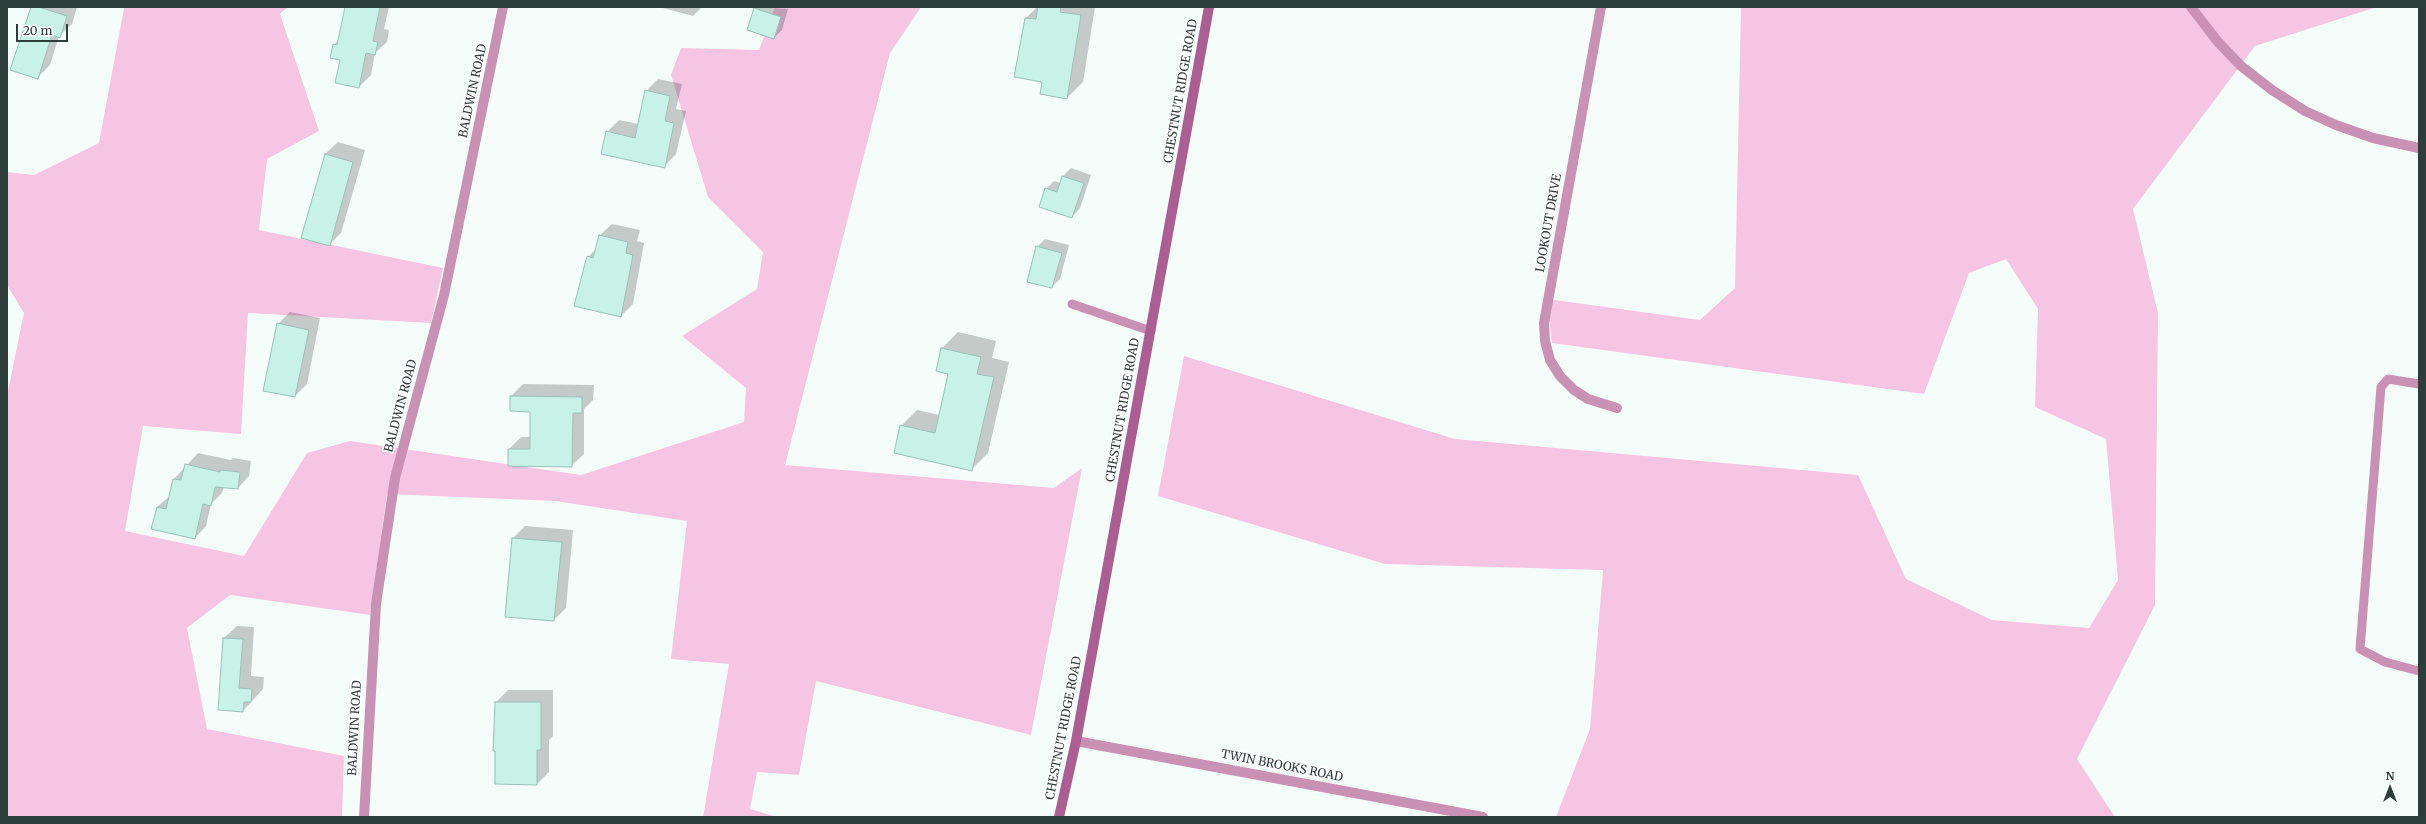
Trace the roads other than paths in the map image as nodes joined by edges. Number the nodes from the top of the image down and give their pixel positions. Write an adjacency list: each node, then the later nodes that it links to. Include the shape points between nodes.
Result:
1 (503, 7): 12 (street, BALDWIN ROAD, via 444,295 395,478 376,604)
2 (1209, 7): 7 (main road, CHESTNUT RIDGE ROAD)
3 (1601, 7): 9 (street, LOOKOUT DRIVE, via 1544,323 1550,360 1560,376 1588,399)
4 (2192, 7): 5 (street, via 2218,42 2241,66 2305,111 2373,138)
5 (2419, 148)
6 (1072, 304): 7 (lane)
7 (1151, 332): 11 (main road, CHESTNUT RIDGE ROAD)
8 (2419, 384): 10 (lane, via 2388,378 2381,387 2360,648 2385,662)
9 (1618, 408)
10 (2419, 671)
11 (1076, 741): 13 (main road, CHESTNUT RIDGE ROAD); 14 (street, TWIN BROOKS ROAD)
12 (364, 817)
13 (1058, 817)
14 (1483, 817)

